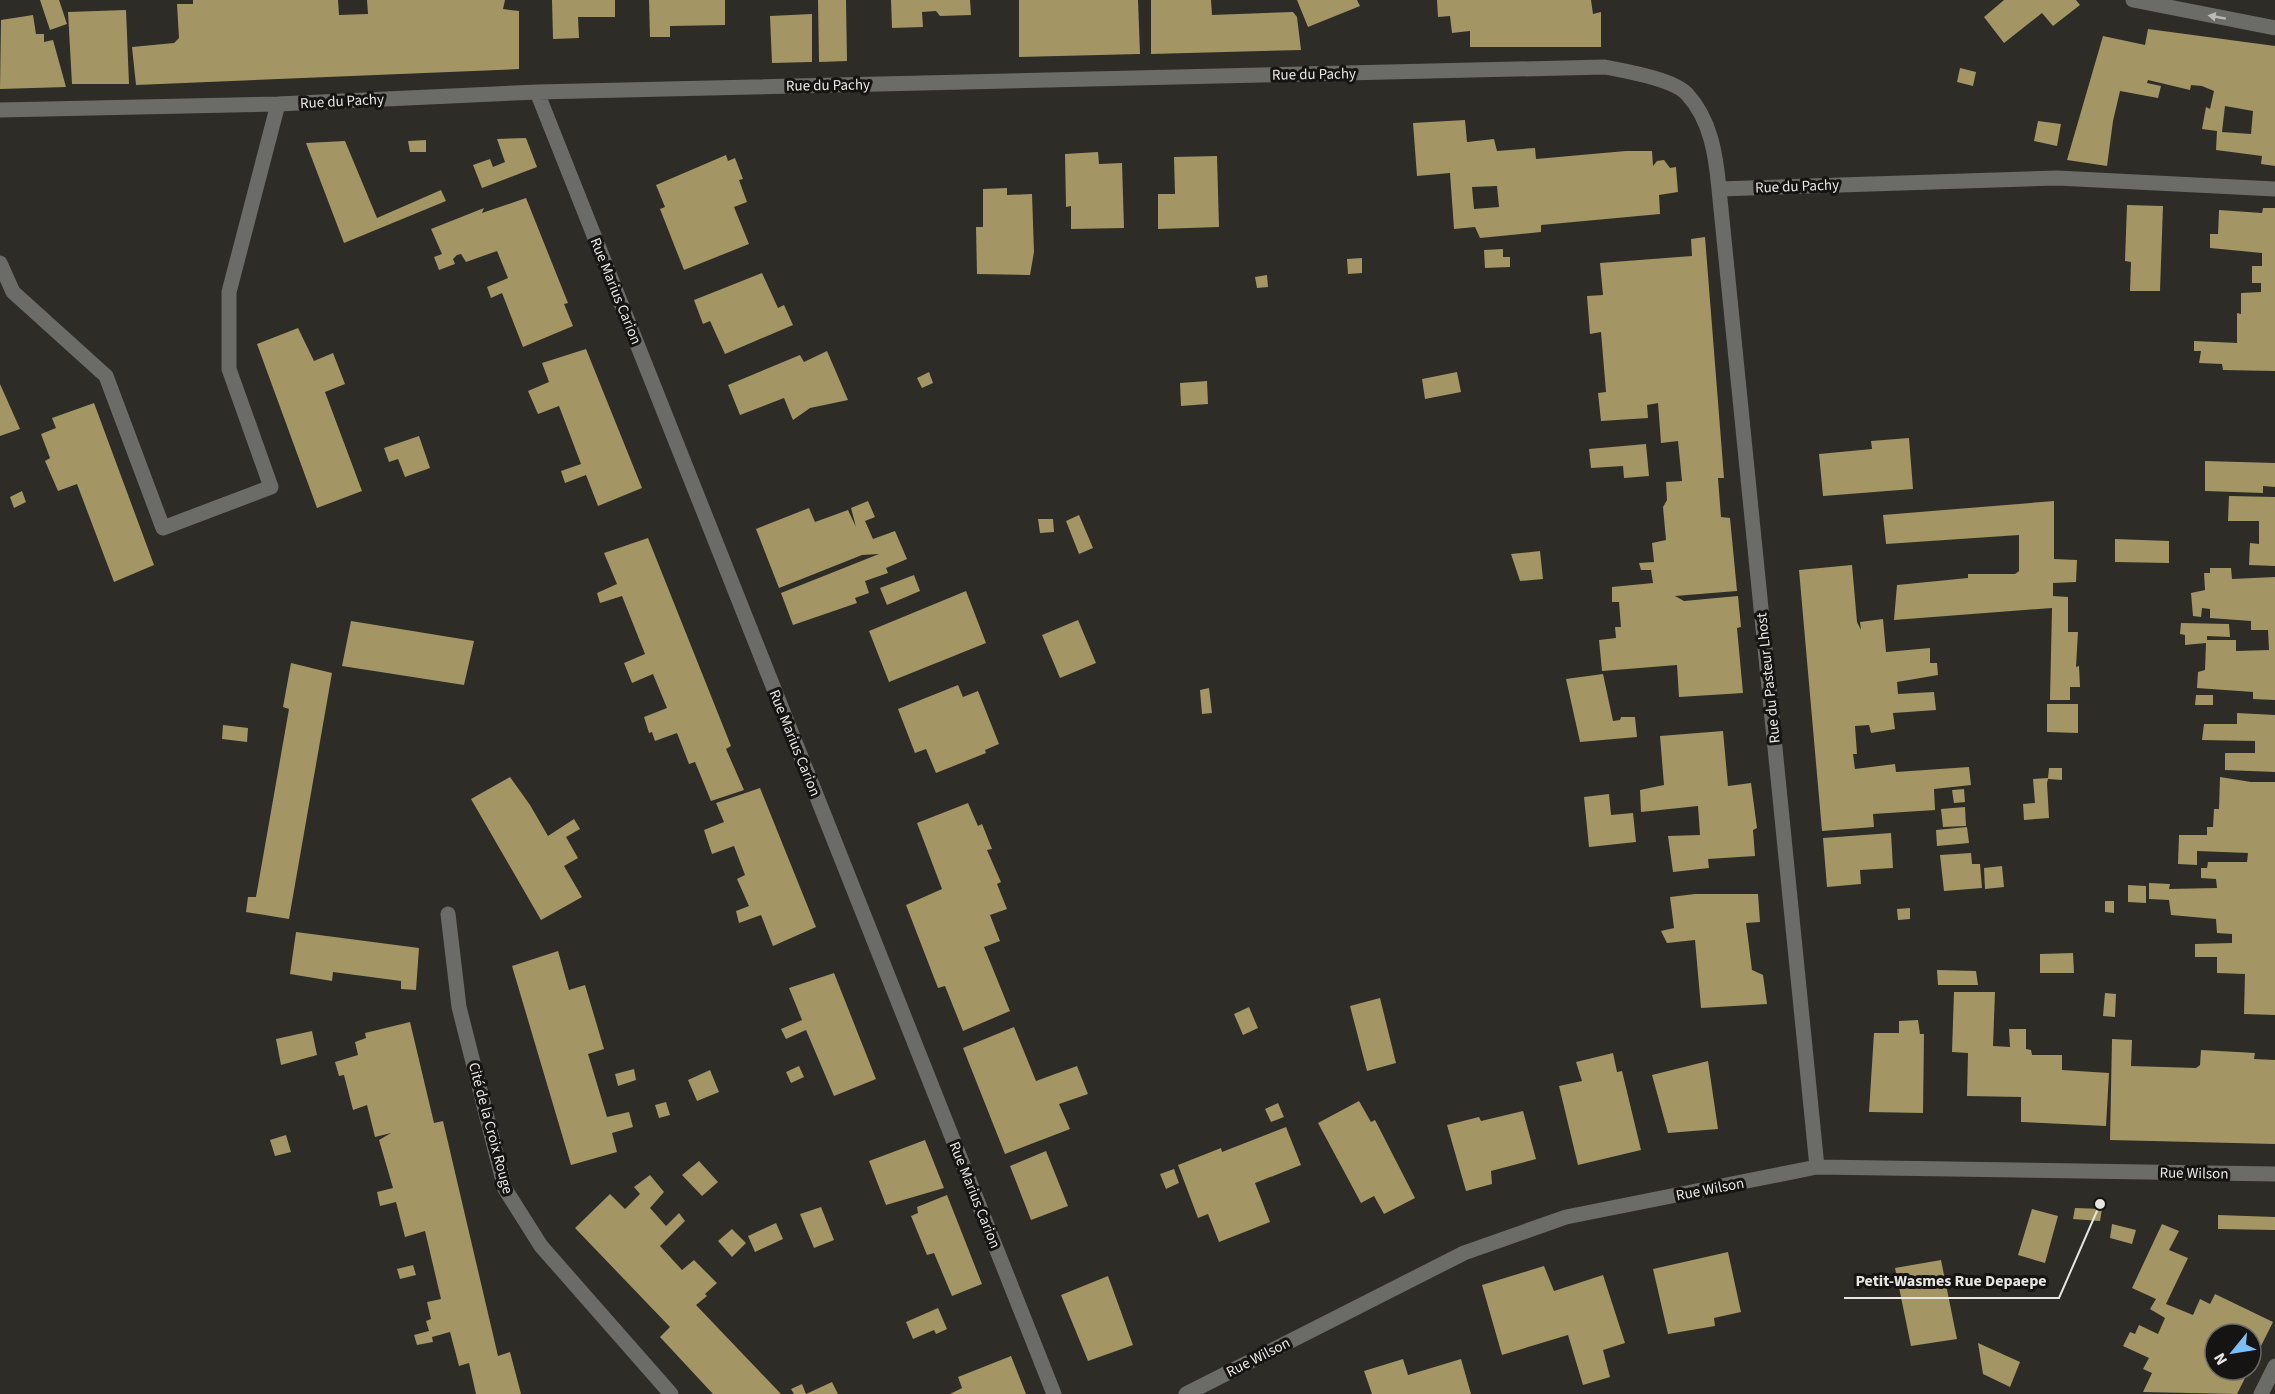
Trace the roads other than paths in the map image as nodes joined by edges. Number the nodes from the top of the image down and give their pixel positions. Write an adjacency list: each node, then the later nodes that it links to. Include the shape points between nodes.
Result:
1 (2133, 0): 2 (street, one-way to 1)
2 (2275, 28)
3 (537, 92): 4 (street, Rue du Pachy); 6 (street, Rue du Pachy, via 1605,67 1648,75 1686,93 1707,126 1716,154); 14 (street, Rue Marius Carion)
4 (278, 104): 5 (street, Rue du Pachy); 8 (street, Rue du Pachy, via 229,292 229,369 270,487 163,528 106,376 13,292)
5 (0, 110)
6 (1719, 189): 7 (street, Rue du Pachy, via 2057,178); 10 (street, Rue du Pasteur Lhost)
7 (2275, 189)
8 (0, 263)
9 (448, 914): 13 (street, Cité de la Croix Rouge, via 459,1007 506,1189 541,1246)
10 (1817, 1167): 11 (street, Rue Wilson); 15 (street, Rue Wilson, via 1566,1217 1464,1252)
11 (2275, 1174)
12 (2275, 1366): 16 (street)
13 (671, 1394)
14 (1054, 1394)
15 (1186, 1394)
16 (2261, 1394)

